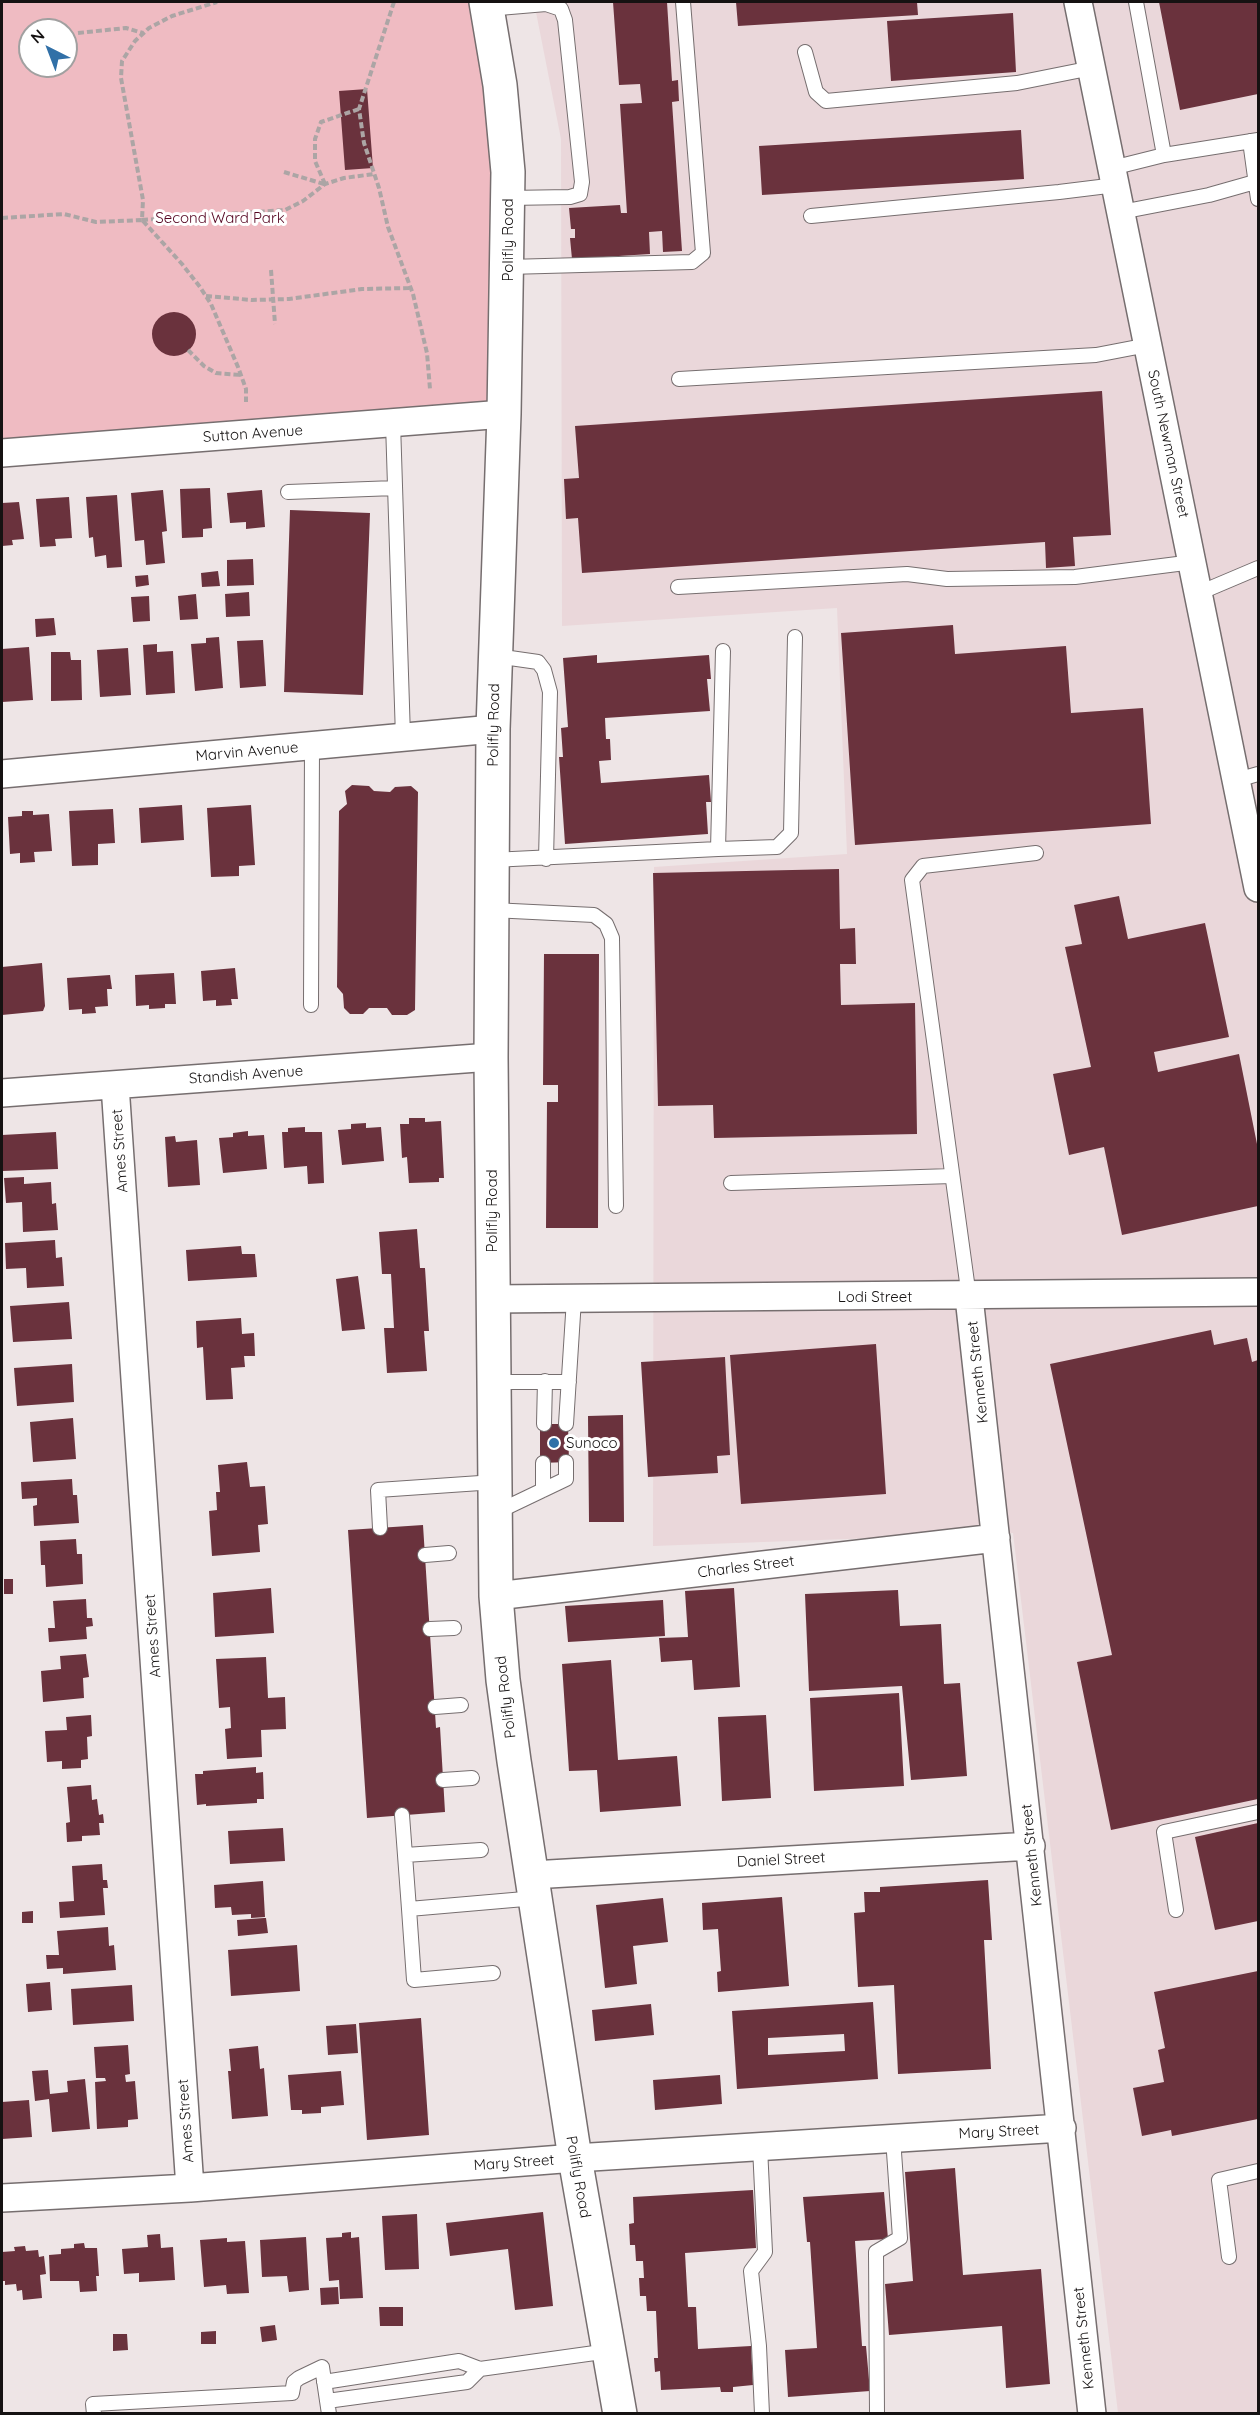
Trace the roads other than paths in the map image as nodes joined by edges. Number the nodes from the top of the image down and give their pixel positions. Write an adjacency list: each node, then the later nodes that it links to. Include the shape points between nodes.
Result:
1 (683, 2): 15 (lane, via 703,253 692,262)
2 (1078, 2): 6 (street, South Newman Street)
3 (1136, 2): 8 (lane)
4 (486, 5): 11 (main road, Polifly Road, via 500,85); 11 (lane, via 546,4 561,9 565,20 582,182 580,194)
5 (805, 51): 6 (lane, via 816,92 826,100 1017,83)
6 (1092, 68): 9 (street, South Newman Street)
7 (1254, 140): 8 (lane); 10 (lane)
8 (1164, 155): 9 (lane)
9 (1114, 176): 13 (street, South Newman Street); 14 (lane, via 1059,192)
10 (1255, 182): 12 (lane); 13 (lane)
11 (508, 198): 15 (main road, Polifly Road)
12 (1258, 199)
13 (1121, 212): 16 (street, South Newman Street)
14 (811, 216)
15 (508, 267): 18 (main road, Polifly Road)
16 (1148, 345): 17 (lane, via 1096,355); 23 (street, South Newman Street)
17 (679, 379)
18 (504, 414): 19 (street, Sutton Avenue); 29 (main road, Polifly Road)
19 (393, 423): 20 (street, Sutton Avenue); 21 (lane)
20 (2, 453)
21 (395, 488): 22 (lane); 31 (lane)
22 (288, 492)
23 (1192, 562): 25 (lane, via 1075,577 947,579 907,574); 26 (street, South Newman Street)
24 (1258, 568): 26 (lane)
25 (678, 587)
26 (1198, 593): 34 (street, South Newman Street)
27 (795, 637): 35 (lane, via 791,833 777,847)
28 (723, 651): 35 (lane)
29 (496, 656): 30 (main road, Polifly Road); 37 (lane, via 538,662 550,692)
30 (493, 729): 31 (street, Marvin Avenue); 38 (main road, Polifly Road)
31 (403, 737): 32 (street, Marvin Avenue)
32 (312, 746): 33 (street, Marvin Avenue); 41 (lane)
33 (2, 774)
34 (1248, 777): 39 (street, South Newman Street)
35 (718, 849): 37 (lane)
36 (1036, 853): 45 (lane, via 923,866 912,879)
37 (546, 859): 38 (lane)
38 (492, 860): 40 (main road, Polifly Road)
39 (1258, 888)
40 (492, 910): 42 (main road, Polifly Road); 47 (lane, via 594,915 606,924 612,938)
41 (311, 1005)
42 (491, 1057): 43 (street, Standish Avenue); 50 (main road, Polifly Road)
43 (115, 1085): 44 (street, Standish Avenue); 86 (street, Ames Street)
44 (2, 1093)
45 (952, 1176): 46 (lane); 49 (lane)
46 (731, 1183)
47 (616, 1206)
48 (1258, 1292): 49 (street, Lodi Street)
49 (969, 1297): 51 (street, Lodi Street); 62 (street, Kenneth Street)
50 (492, 1299): 51 (street, Lodi Street); 53 (main road, Polifly Road)
51 (574, 1299): 54 (lane)
52 (545, 1381): 53 (lane); 54 (lane); 55 (lane)
53 (493, 1382): 60 (main road, Polifly Road)
54 (569, 1382): 56 (lane)
55 (544, 1424)
56 (566, 1424)
57 (566, 1462): 59 (lane, via 566,1479)
58 (543, 1463): 59 (lane)
59 (543, 1490): 60 (lane)
60 (495, 1498): 61 (lane, via 378,1490); 65 (main road, Polifly Road)
61 (380, 1528)
62 (996, 1538): 65 (street, Charles Street); 74 (street, Kenneth Street)
63 (449, 1553): 64 (lane)
64 (425, 1555)
65 (496, 1596): 77 (main road, Polifly Road, via 503,1680)
66 (454, 1628): 67 (lane)
67 (429, 1629)
68 (461, 1705): 69 (lane)
69 (435, 1707)
70 (472, 1778): 71 (lane)
71 (443, 1780)
72 (1258, 1812): 79 (lane, via 1164,1832)
73 (402, 1815): 76 (lane)
74 (1031, 1846): 77 (street, Daniel Street); 81 (street, Kenneth Street)
75 (481, 1850): 76 (lane)
76 (405, 1856): 78 (lane)
77 (534, 1886): 78 (lane); 84 (main road, Polifly Road)
78 (408, 1909): 80 (lane, via 414,1980)
79 (1176, 1910)
80 (493, 1973)
81 (1062, 2128): 82 (street, Mary Street); 97 (street, Kenneth Street)
82 (893, 2138): 83 (street, Mary Street); 96 (lane, via 900,2238 876,2252)
83 (760, 2147): 84 (street, Mary Street); 95 (lane, via 765,2252 751,2271)
84 (574, 2158): 86 (street, Mary Street); 89 (main road, Polifly Road)
85 (1258, 2171): 88 (lane, via 1219,2180)
86 (190, 2188): 87 (street, Mary Street)
87 (2, 2198)
88 (1229, 2257)
89 (609, 2351): 90 (lane); 94 (main road, Polifly Road)
90 (480, 2369): 91 (lane, via 459,2361); 92 (lane, via 467,2382)
91 (324, 2382): 92 (lane); 93 (lane, via 322,2367 298,2378 292,2393 93,2404)
92 (328, 2407)
93 (94, 2414)
94 (620, 2414)
95 (762, 2414)
96 (877, 2414)
97 (1092, 2414)

